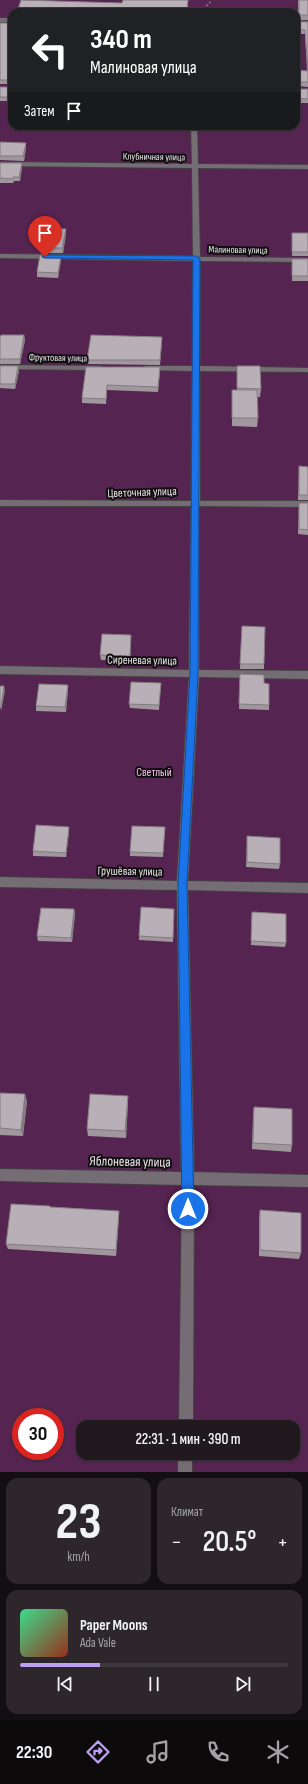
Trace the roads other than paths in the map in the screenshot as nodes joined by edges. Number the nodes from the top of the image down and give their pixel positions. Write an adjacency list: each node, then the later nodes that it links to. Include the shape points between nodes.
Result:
1 (194, 130): 3 (street)
2 (0, 164): 3 (street, Клубничная улица)
3 (195, 166): 4 (street, Клубничная улица); 6 (street)
4 (308, 168)
5 (0, 256): 6 (street, Малиновая улица)
6 (196, 258): 7 (street, Малиновая улица); 11 (street)
7 (308, 260)
8 (0, 367): 9 (street, Фруктовая улица)
9 (109, 368)
10 (140, 368): 11 (street)
11 (195, 369): 12 (street); 13 (street)
12 (308, 370)
13 (194, 502): 14 (street, Цветочная улица, via 110,505); 15 (street, Цветочная улица); 17 (street)
14 (0, 504)
15 (308, 504)
16 (0, 670): 17 (street, Сиреневая улица)
17 (194, 674): 18 (street, Сиреневая улица); 20 (street)
18 (308, 675)
19 (0, 882): 20 (street, Грушёвая улица)
20 (182, 884): 21 (street, Грушёвая улица); 23 (street)
21 (308, 888)
22 (0, 1175): 23 (street, Яблоневая улица)
23 (188, 1178): 24 (street, Яблоневая улица); 25 (street)
24 (308, 1181)
25 (186, 1420)
26 (185, 1460): 27 (street)
27 (185, 1472)

